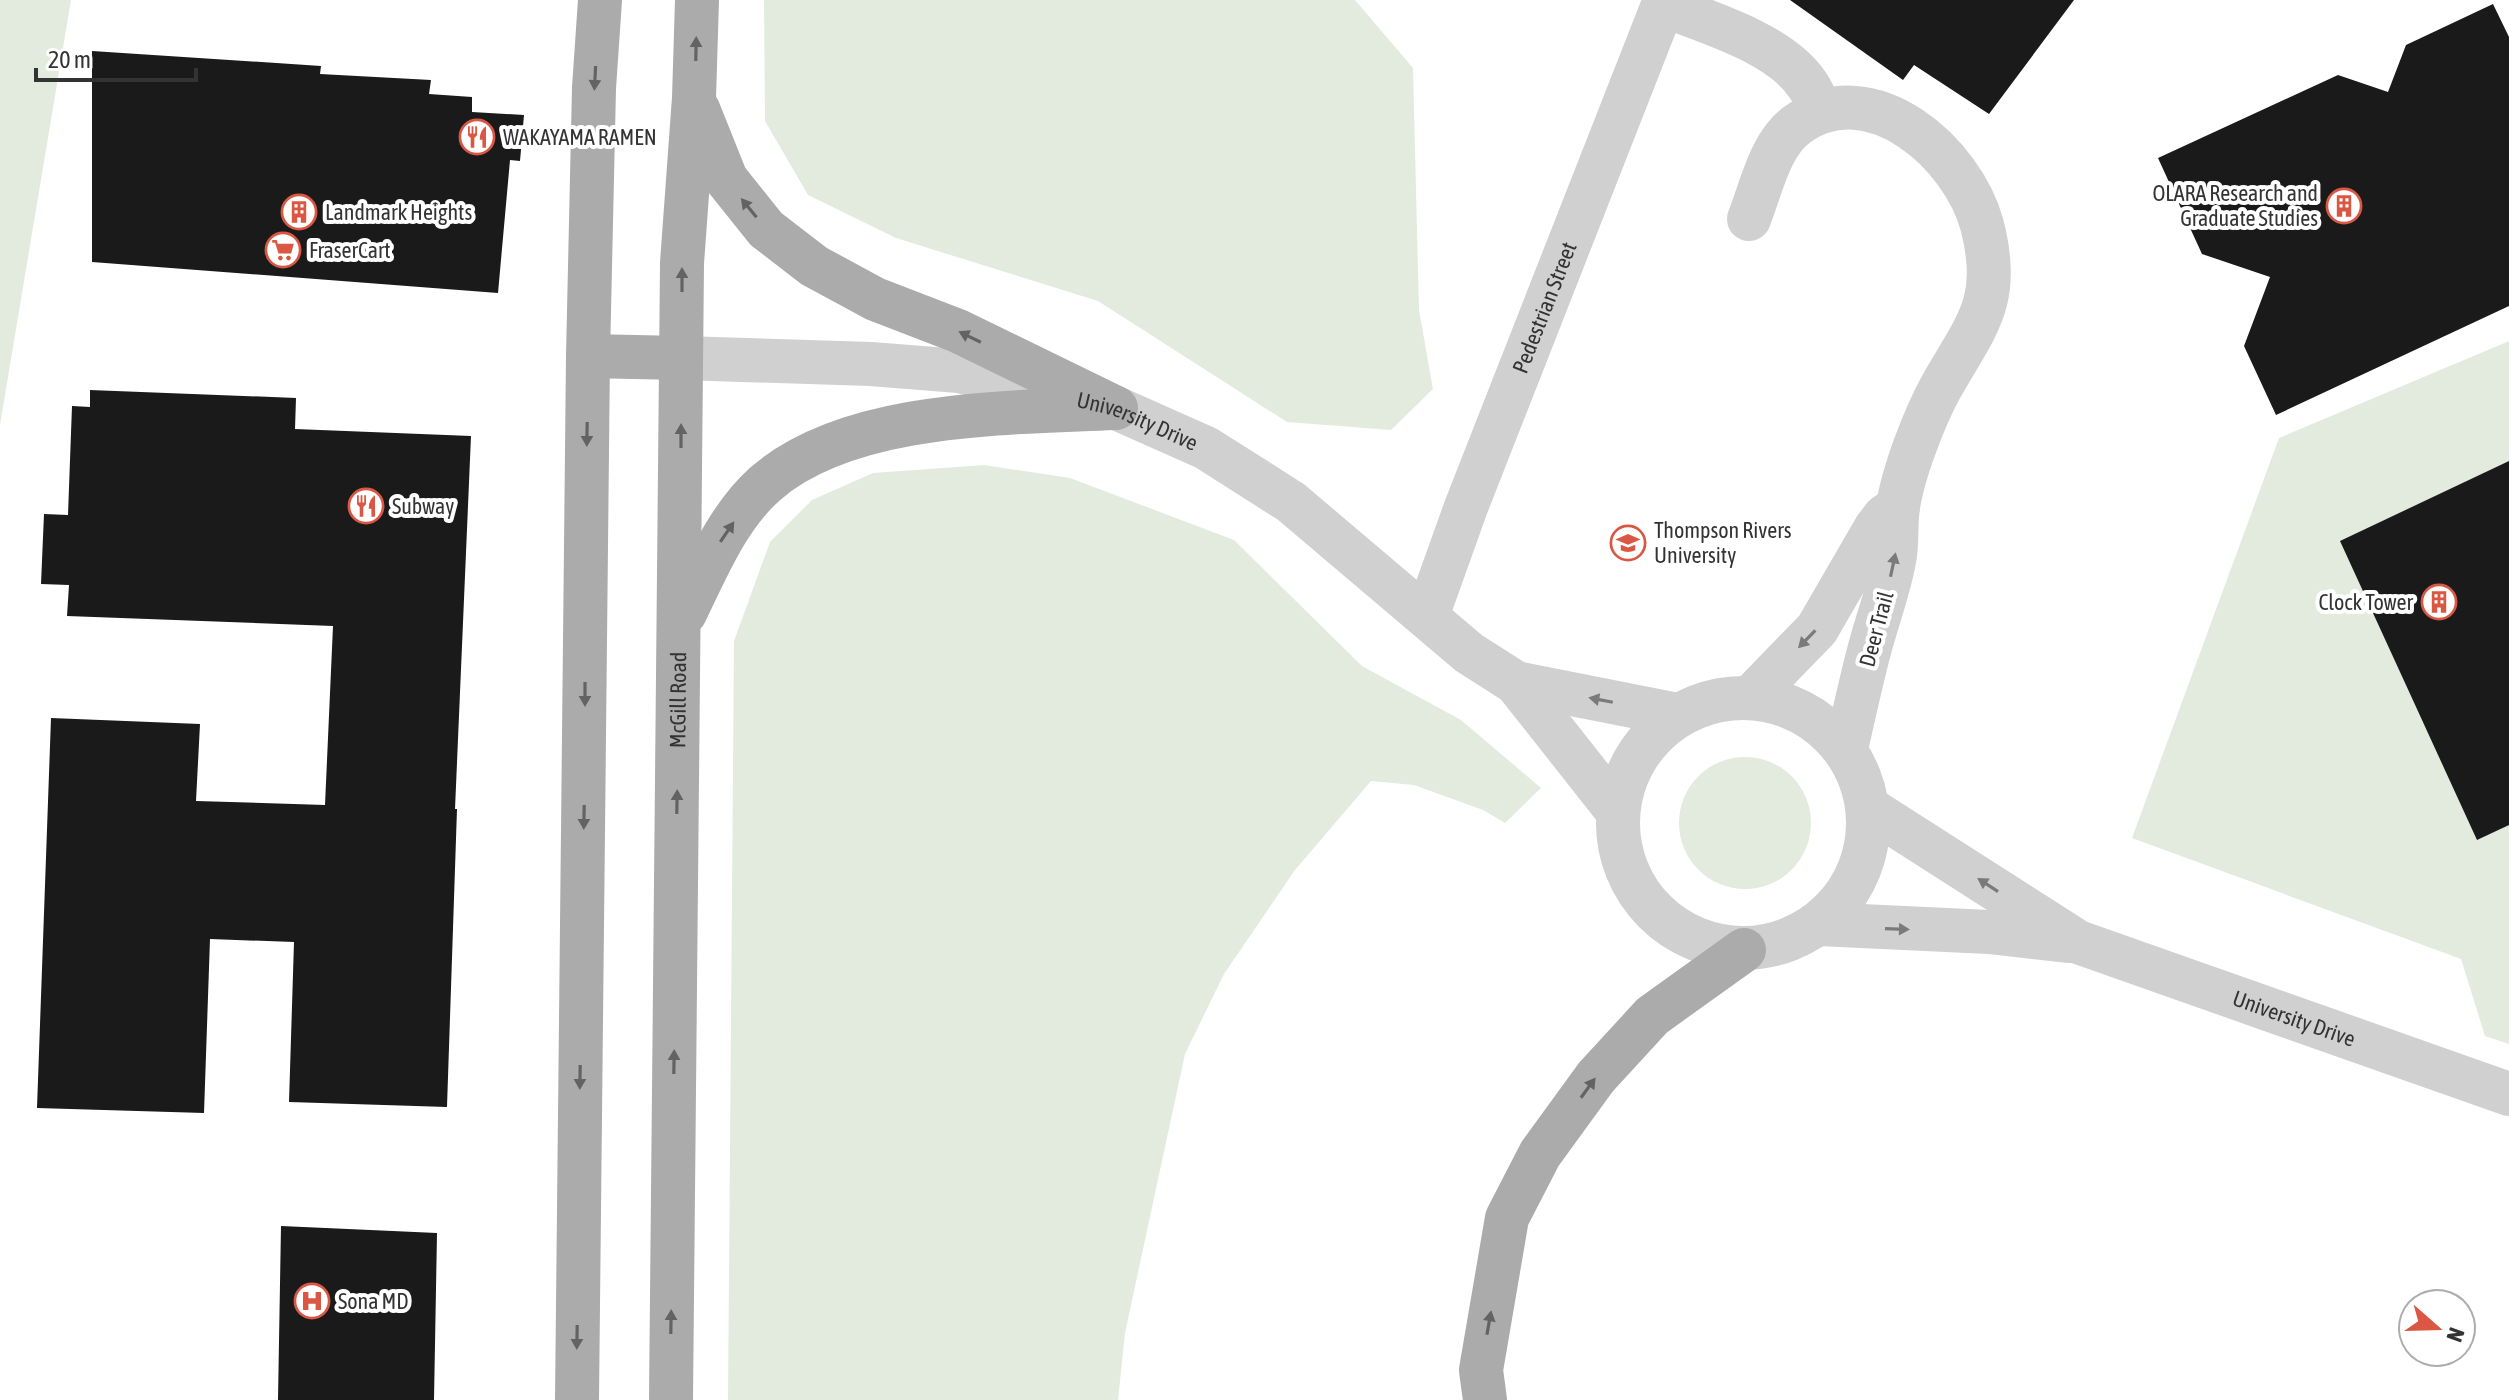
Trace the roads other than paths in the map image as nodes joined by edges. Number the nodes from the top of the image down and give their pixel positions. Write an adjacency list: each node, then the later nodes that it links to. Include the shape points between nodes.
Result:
1 (600, 0): 7 (main road, one-way to 7)
2 (697, 0): 4 (main road, McGill Road, one-way to 2)
3 (1664, 2): 5 (street, via 1790,65 1807,83); 11 (street, Pedestrian Street)
4 (694, 98): 8 (main road, McGill Road, one-way to 4); 9 (main road, one-way to 4, via 814,266 766,229 726,179)
5 (1821, 112): 6 (street, via 1798,124 1779,143); 10 (street, Deer Trail, via 1867,111 1894,118 1921,134 1968,188 1989,254 1982,318 1921,428)
6 (1749, 219)
7 (588, 356): 8 (main road); 23 (main road, one-way to 23)
8 (681, 358): 9 (street, University Drive, via 959,371); 12 (main road, McGill Road, one-way to 8)
9 (1116, 408): 11 (street, University Drive, via 1206,448 1291,502); 12 (main road, one-way to 9, via 725,532 765,484 808,455 877,431 956,416)
10 (1898, 507): 14 (street, Deer Trail, one-way to 14, via 1875,529 1817,629); 16 (street, Deer Trail, one-way to 10, via 1894,562)
11 (1427, 616): 13 (street, University Drive, via 1469,653)
12 (679, 626): 24 (main road, McGill Road, one-way to 12)
13 (1516, 683): 15 (street, University Drive, one-way to 13); 18 (street, University Drive)
14 (1751, 697): 15 (street, via 1706,703); 16 (street, via 1782,703 1820,723)
15 (1678, 715): 18 (street, via 1643,747 1627,777)
16 (1846, 749): 17 (street)
17 (1870, 809): 19 (street, via 1865,859 1848,894); 20 (street, University Drive, one-way to 17)
18 (1618, 812): 21 (street, via 1625,866 1657,916 1711,946)
19 (1819, 924): 20 (street, University Drive, one-way to 20); 21 (street, via 1786,943)
20 (2078, 942): 22 (street, University Drive)
21 (1744, 950): 25 (main road, one-way to 21, via 1481,1370 1507,1218 1540,1154 1596,1077 1652,1016)
22 (2509, 1094)
23 (577, 1400)
24 (671, 1400)
25 (1485, 1400)

